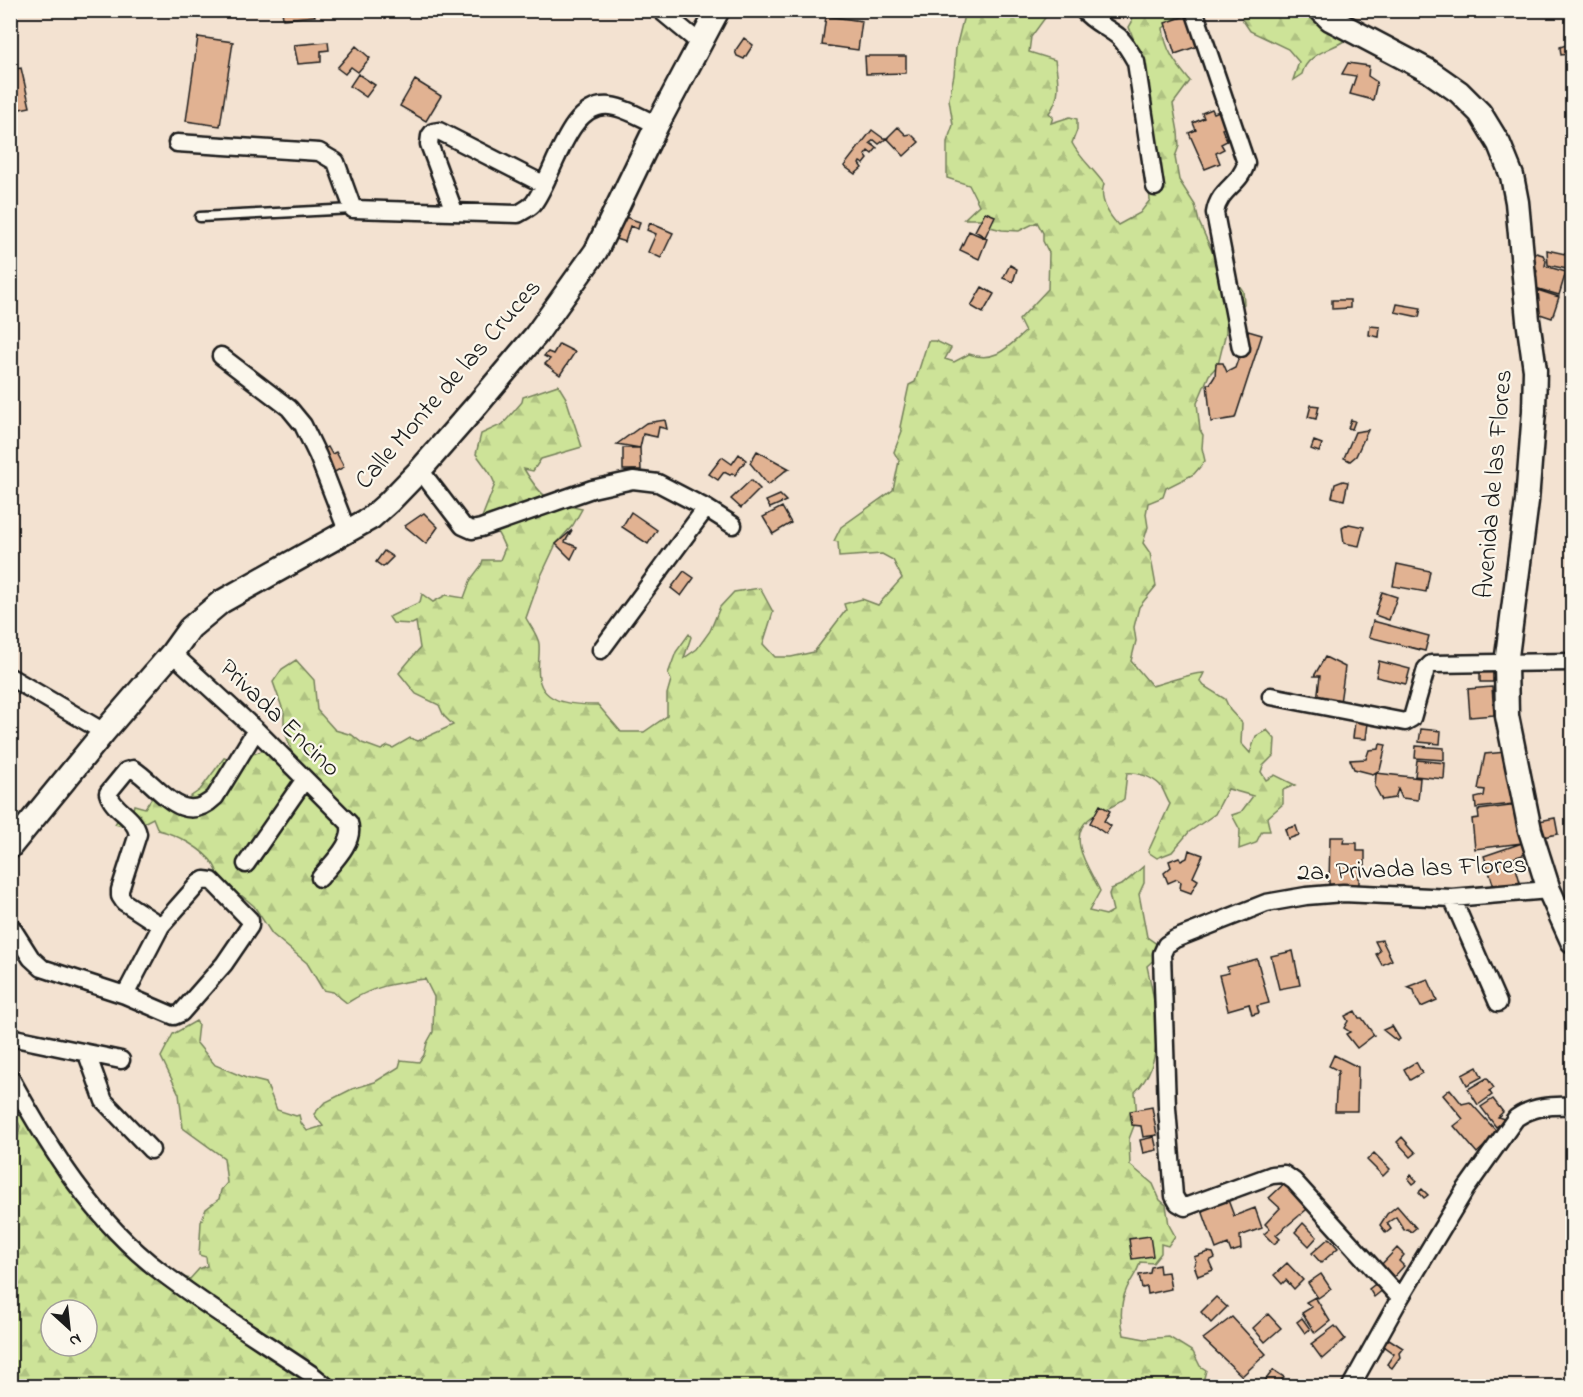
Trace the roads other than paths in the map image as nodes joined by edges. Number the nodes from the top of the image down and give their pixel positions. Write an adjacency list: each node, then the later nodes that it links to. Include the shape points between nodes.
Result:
1 (660, 10): 6 (street)
2 (718, 10): 6 (street, Calle Monte de las Cruces)
3 (1083, 10): 10 (street, via 1118,37 1136,62)
4 (1194, 10): 14 (street, via 1246,163 1244,172 1223,192 1215,213)
5 (1321, 10): 23 (street, Avenida de las Flores, via 1330,19 1429,71 1459,92 1480,113 1512,176 1535,370 1527,501)
6 (701, 44): 7 (street, Calle Monte de las Cruces)
7 (657, 125): 9 (street, via 619,108 607,106 585,113 573,125); 16 (street, Calle Monte de las Cruces, via 596,251 536,335)
8 (177, 143): 11 (street, via 319,152 336,162)
9 (543, 184): 12 (street, via 533,203 518,214); 12 (street, via 439,131 433,132 429,144)
10 (1155, 187)
11 (352, 209): 12 (street); 13 (lane)
12 (454, 211)
13 (200, 217)
14 (1240, 348)
15 (220, 356): 19 (street, via 289,408 303,425)
16 (420, 470): 17 (street, via 463,526 472,530 592,489 633,480 658,483); 19 (street, Calle Monte de las Cruces, via 371,518)
17 (705, 507): 18 (street); 20 (street)
18 (734, 525)
19 (348, 532): 21 (street, Calle Monte de las Cruces, via 221,602 190,628)
20 (601, 650)
21 (172, 653): 26 (street, Privada Encino); 27 (street, Calle Monte de las Cruces)
22 (1572, 662): 23 (street)
23 (1506, 664): 25 (street, via 1431,664 1426,669 1412,718 1405,722); 32 (street, Avenida de las Flores, via 1508,716 1517,767 1530,830)
24 (10, 677): 27 (street)
25 (1271, 696)
26 (256, 730): 28 (street, Privada Encino); 35 (street, via 209,803 187,808 175,806 133,769 126,771 108,793 112,804 132,820 138,834 120,896)
27 (104, 732): 29 (street, Calle Monte de las Cruces)
28 (305, 779): 30 (street); 31 (street, Privada Encino, via 352,831)
29 (10, 847)
30 (246, 864)
31 (320, 878)
32 (1549, 890): 33 (street, 2a. Privada las Flores); 36 (street, Avenida de las Flores)
33 (1452, 898): 38 (street); 45 (street, 2a. Privada las Flores, via 1343,893 1266,903 1175,939 1162,954 1167,1108 1174,1196 1178,1203 1185,1207 1284,1174)
34 (10, 925): 37 (street, via 42,968)
35 (161, 926): 37 (street); 37 (street, via 204,880 213,881 250,920 250,926 224,964 181,1013 170,1015)
36 (1572, 941)
37 (125, 995)
38 (1498, 1003)
39 (10, 1037): 40 (street)
40 (87, 1054): 41 (street); 44 (street, via 104,1101)
41 (122, 1060)
42 (10, 1077): 46 (street, via 85,1197 121,1236 158,1270)
43 (1572, 1106): 45 (street, via 1538,1108 1516,1118 1465,1191)
44 (151, 1150)
45 (1400, 1298): 47 (street)
46 (326, 1386)
47 (1351, 1386)

